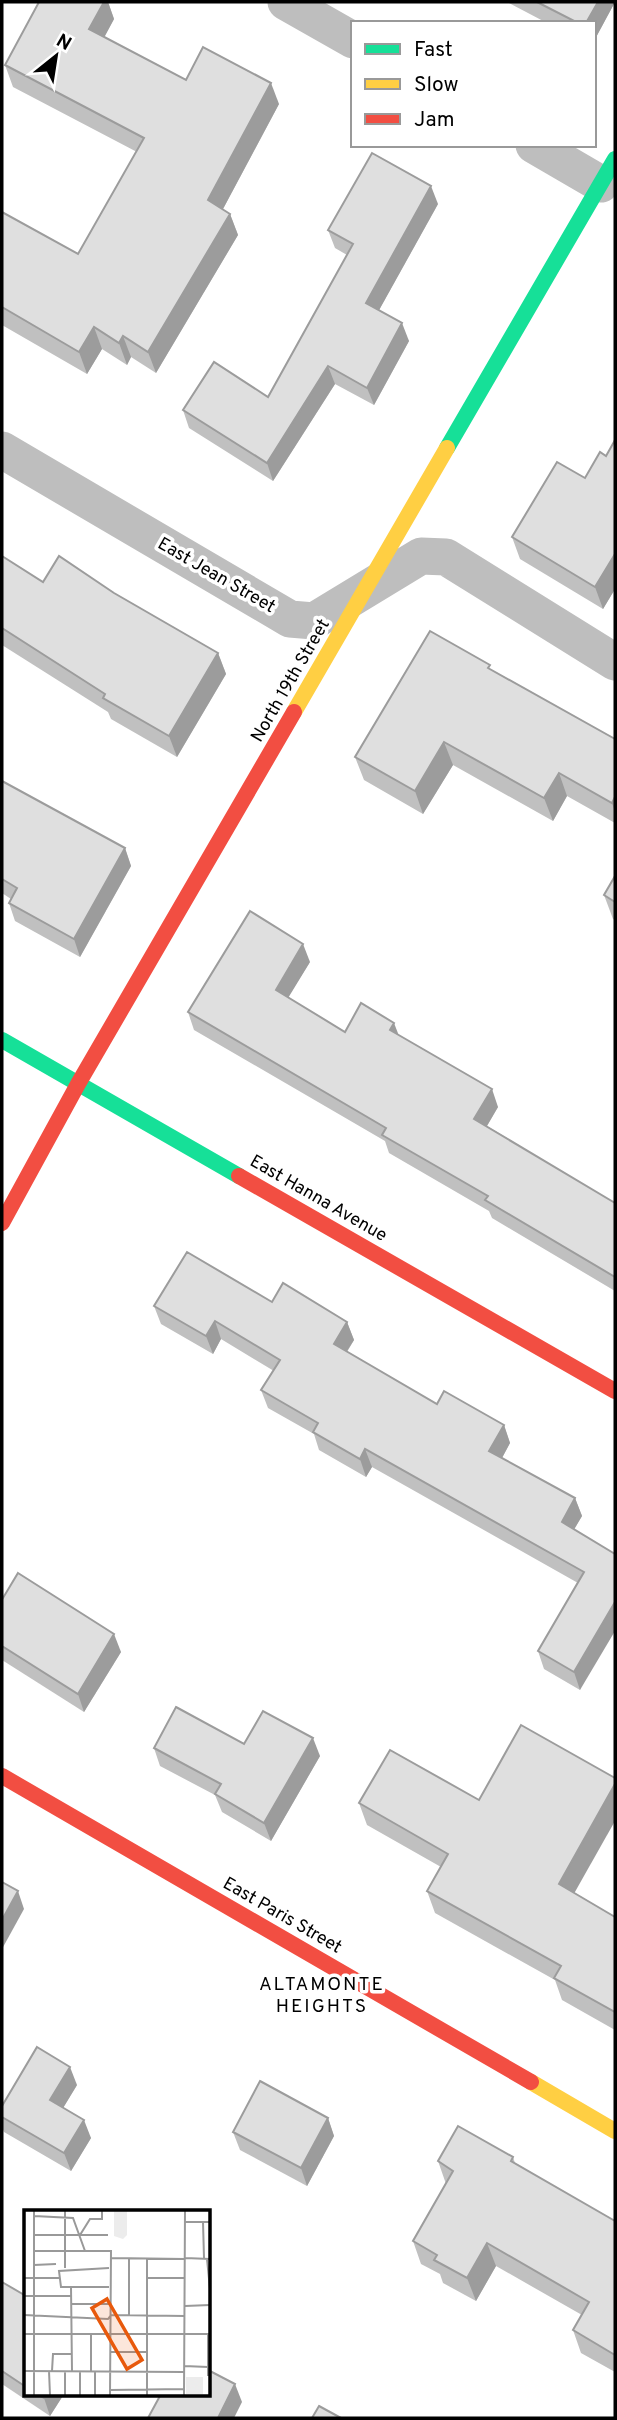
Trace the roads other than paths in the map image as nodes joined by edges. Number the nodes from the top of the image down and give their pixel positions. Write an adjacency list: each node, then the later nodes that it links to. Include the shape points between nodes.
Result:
1 (286, 2): 2 (street)
2 (351, 39)
3 (539, 147): 4 (street)
4 (608, 172): 6 (street, North 19th Street)
5 (2, 450): 6 (street, East Jean Street, via 290,619 314,621)
6 (369, 584): 7 (street, East Jean Street, via 421,556 446,558); 9 (street, North 19th Street)
7 (615, 662)
8 (2, 1040): 9 (street, East Hanna Avenue)
9 (78, 1084): 10 (street, North 19th Street); 11 (street, East Hanna Avenue)
10 (2, 1223)
11 (615, 1391)
12 (2, 1776): 13 (street, East Paris Street)
13 (615, 2131)

